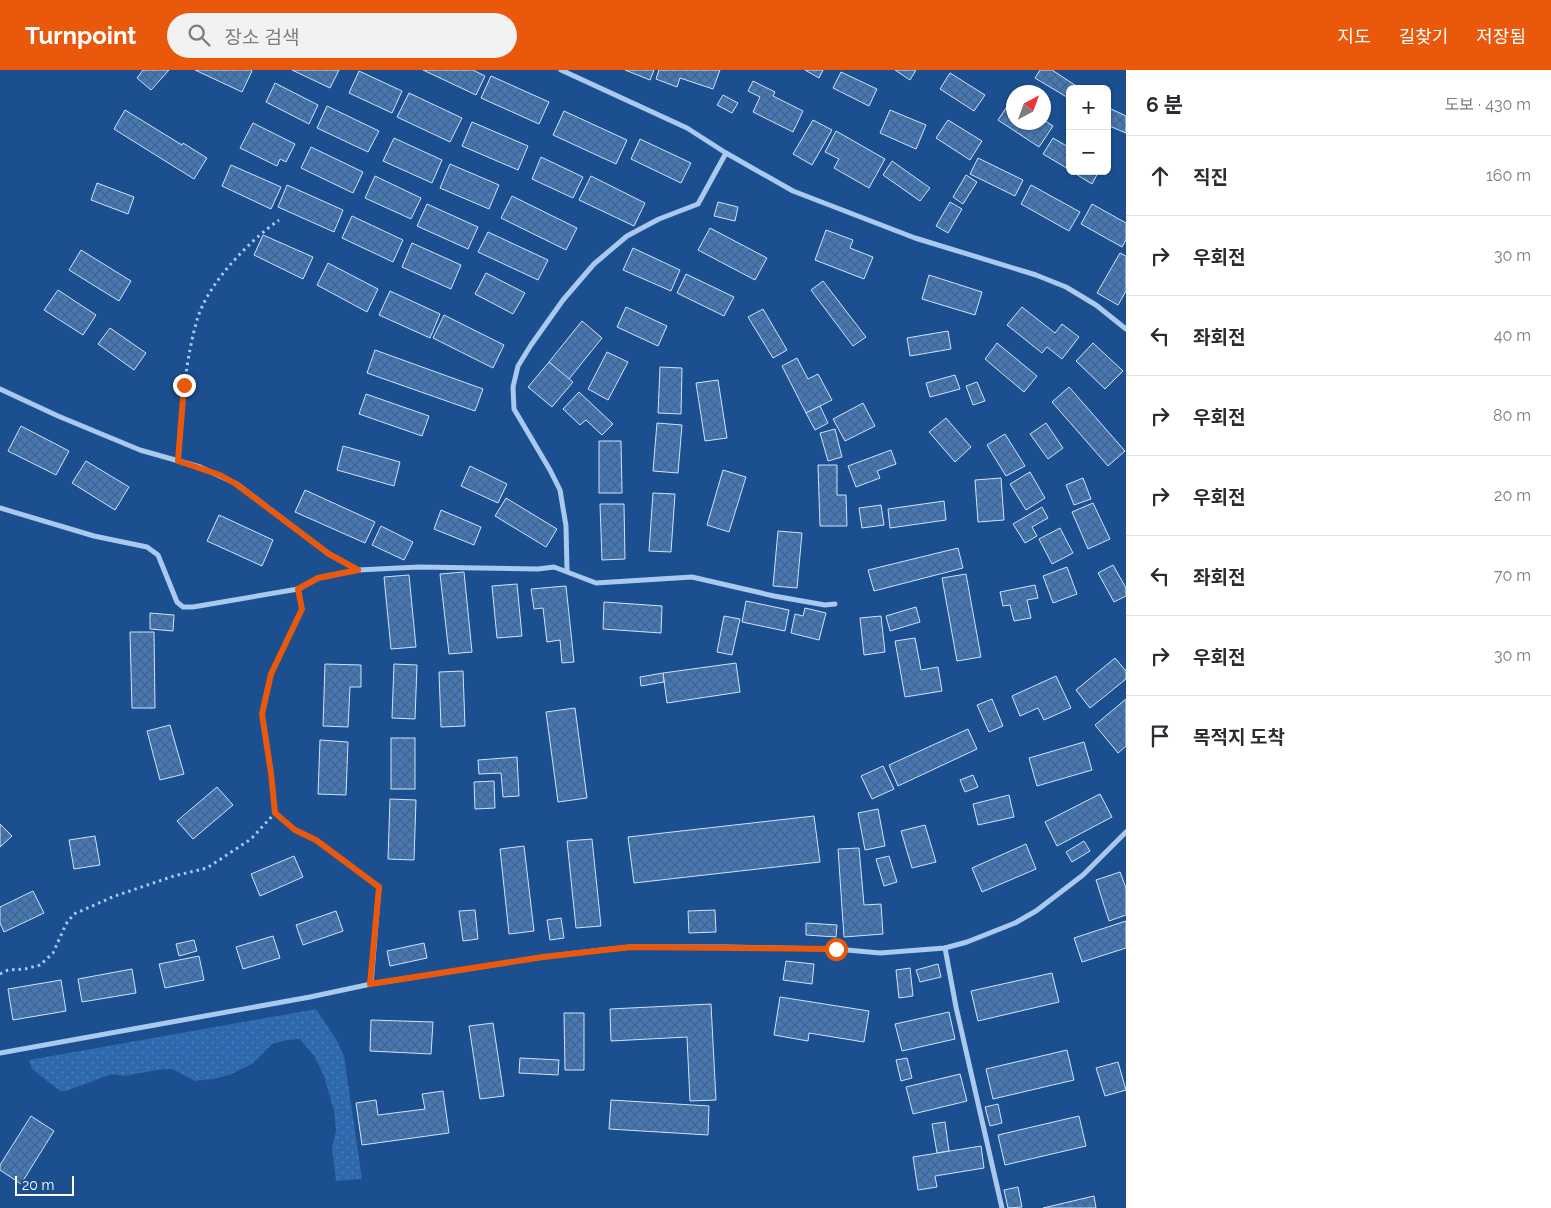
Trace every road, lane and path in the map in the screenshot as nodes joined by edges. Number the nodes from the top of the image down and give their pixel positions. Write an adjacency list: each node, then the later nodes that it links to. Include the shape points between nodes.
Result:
1 (560, 70): 2 (street, via 687,128)
2 (726, 153): 4 (street, via 794,191 916,238 1066,287); 9 (street, via 698,204 627,236 594,264 563,300 518,366 513,387 514,409 560,490 566,526)
3 (279, 220): 6 (path, via 262,232 231,265 210,294 198,319 184,385)
4 (1126, 329)
5 (0, 389): 6 (street, via 140,450)
6 (178, 461): 8 (street, via 236,484 329,554)
7 (0, 508): 10 (street, via 94,536 147,547 158,555 177,602 183,607)
8 (358, 570): 9 (street, via 554,567); 10 (street, via 318,578)
9 (567, 571): 11 (street, via 596,582 692,577 774,596)
10 (298, 589): 12 (path, via 302,609 271,674 262,714)
11 (835, 604)
12 (275, 813): 14 (path); 16 (path, via 251,839 206,868 115,896 74,914 52,953 40,965)
13 (1126, 832): 15 (street, via 1083,875 1036,911 1015,923)
14 (379, 887): 17 (street)
15 (945, 948): 17 (street, via 880,953 827,949 631,947); 19 (street)
16 (0, 974)
17 (370, 984): 18 (street, via 310,998)
18 (0, 1053)
19 (1002, 1208)

